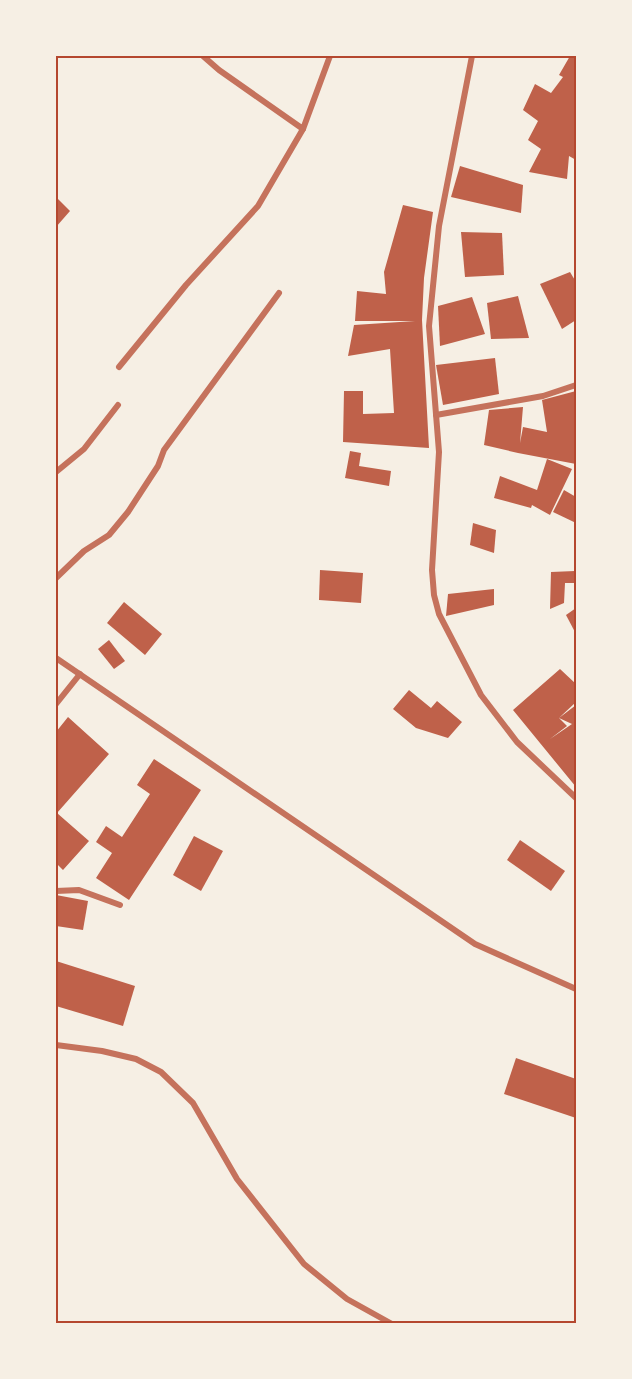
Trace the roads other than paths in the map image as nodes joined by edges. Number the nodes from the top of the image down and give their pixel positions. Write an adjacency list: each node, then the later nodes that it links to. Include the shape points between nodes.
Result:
1 (203, 56): 4 (street)
2 (330, 56): 4 (street)
3 (472, 56): 9 (street, via 439,226 429,326)
4 (303, 129): 6 (street, via 258,206)
5 (279, 293): 11 (street, via 164,450 128,512 109,534)
6 (119, 367)
7 (576, 385): 9 (street, via 543,396)
8 (118, 405): 10 (street, via 84,449)
9 (436, 415): 15 (street, via 439,452 432,570 439,614 481,695 517,742)
10 (56, 472)
11 (56, 578)
12 (56, 658): 13 (street)
13 (80, 674): 14 (street); 18 (street, via 475,944)
14 (56, 704)
15 (576, 798)
16 (56, 891): 17 (street, via 79,890)
17 (120, 905)
18 (576, 989)
19 (56, 1045): 20 (street, via 136,1059 161,1072 193,1103 237,1179 303,1264 347,1299)
20 (392, 1323)

